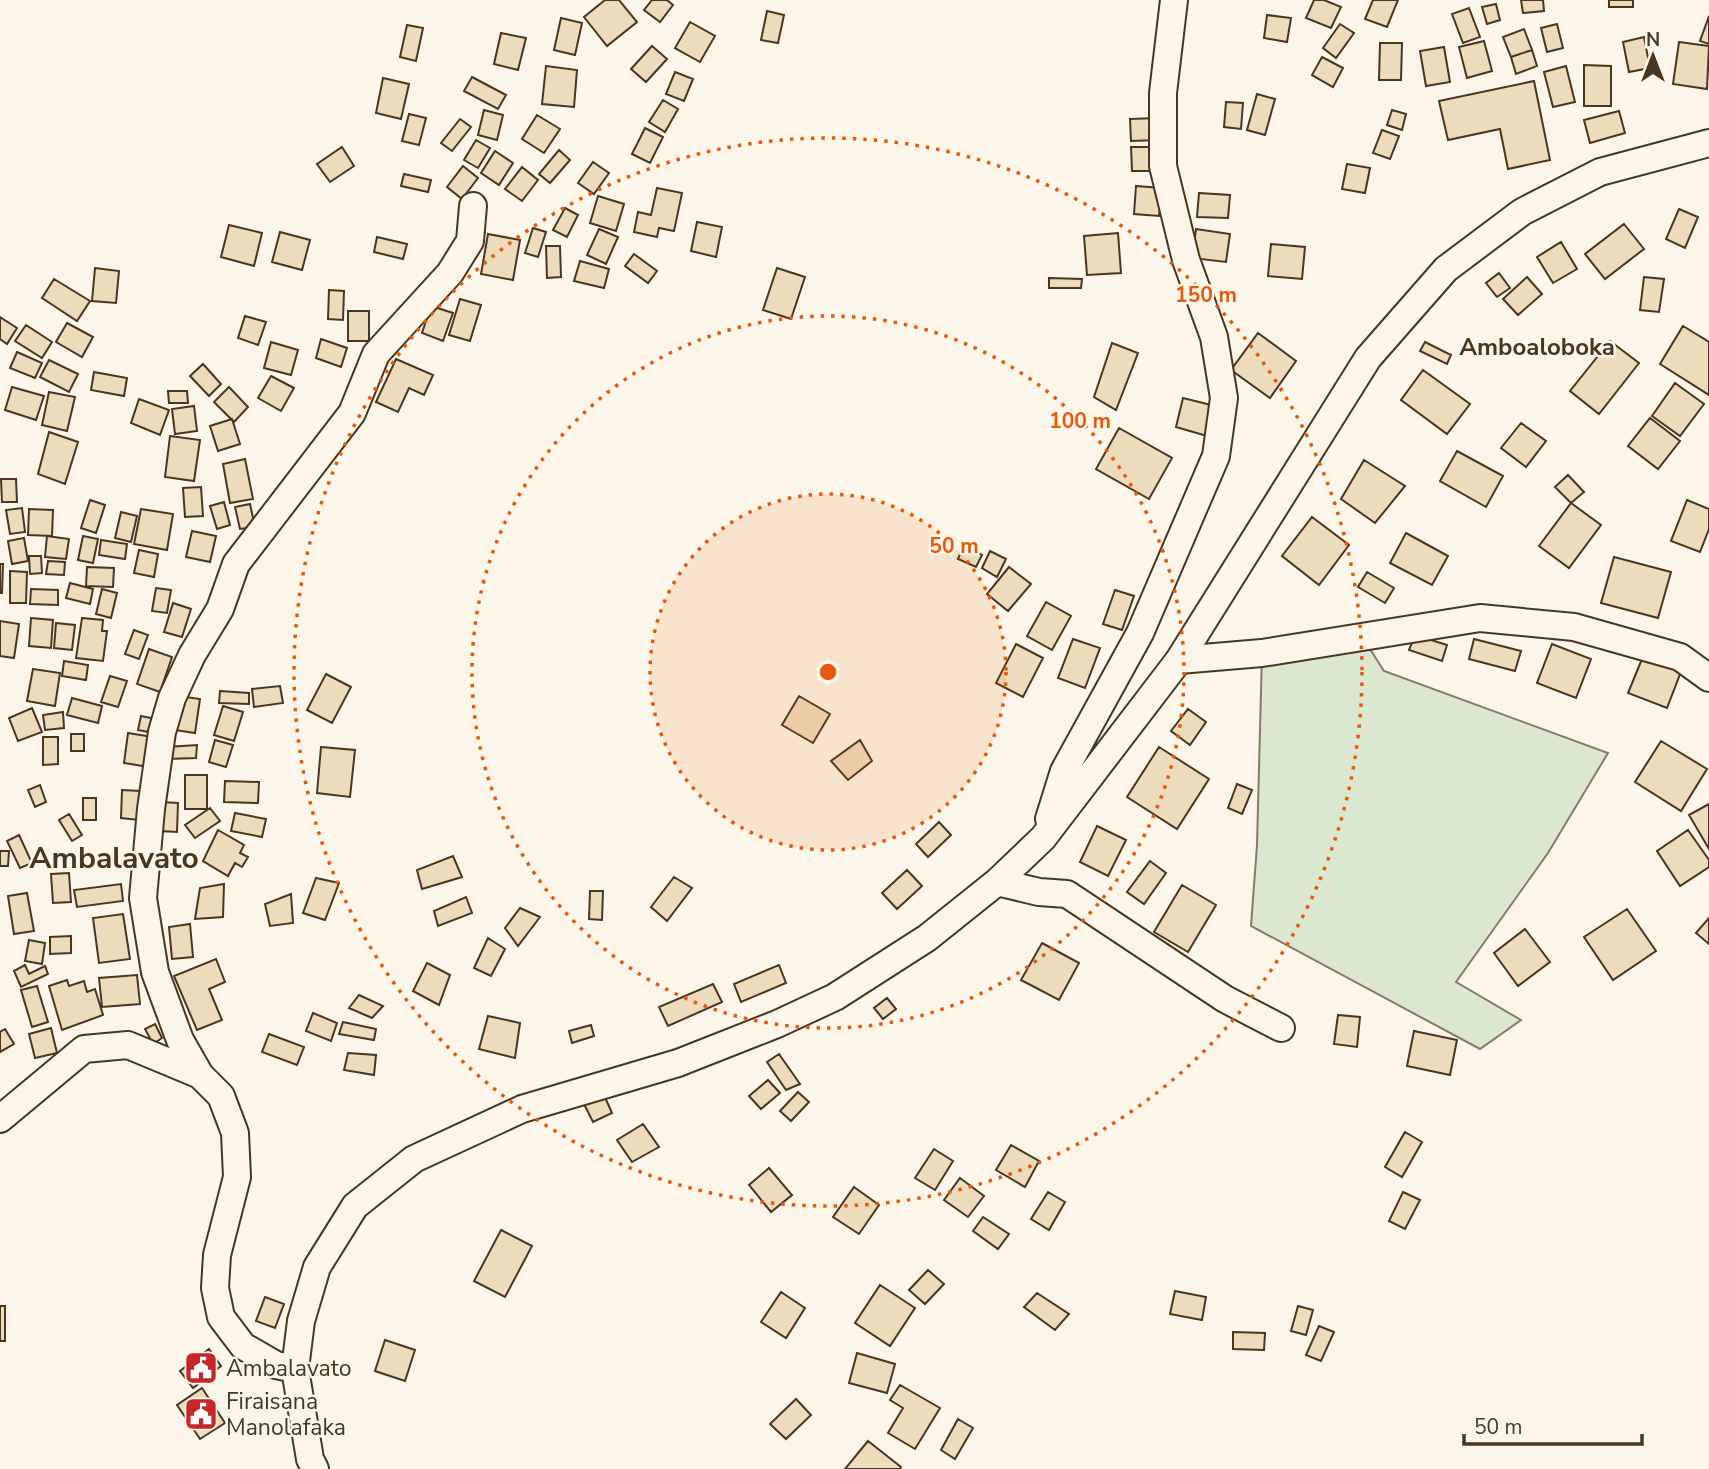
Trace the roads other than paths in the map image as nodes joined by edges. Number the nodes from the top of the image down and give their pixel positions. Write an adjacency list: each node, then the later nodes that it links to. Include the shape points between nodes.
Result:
1 (1174, 0): 6 (street, via 1163,93 1163,166 1186,260 1214,337 1224,398 1216,456 1140,633 1064,771)
2 (1709, 143): 4 (street, via 1600,172 1522,212 1446,269 1368,358)
3 (473, 206): 9 (street, via 470,241 450,273 376,354 352,413 236,564 220,609 191,655 172,698 150,809 143,898 155,972 180,1040)
4 (1179, 660): 5 (street, via 1262,653 1480,618 1574,627 1680,657); 6 (street)
5 (1709, 677)
6 (1043, 838): 7 (street)
7 (997, 882): 8 (street, via 1067,894 1225,999); 11 (street, via 926,938 835,997 678,1063 522,1109 414,1159 355,1206 317,1267 301,1321)
8 (1281, 1028)
9 (200, 1075): 10 (street, via 128,1045 84,1049); 11 (street, via 221,1096 235,1133 237,1177 217,1255 215,1288 221,1317 243,1346 276,1365)
10 (0, 1119)
11 (295, 1369): 12 (street)
12 (315, 1469)

